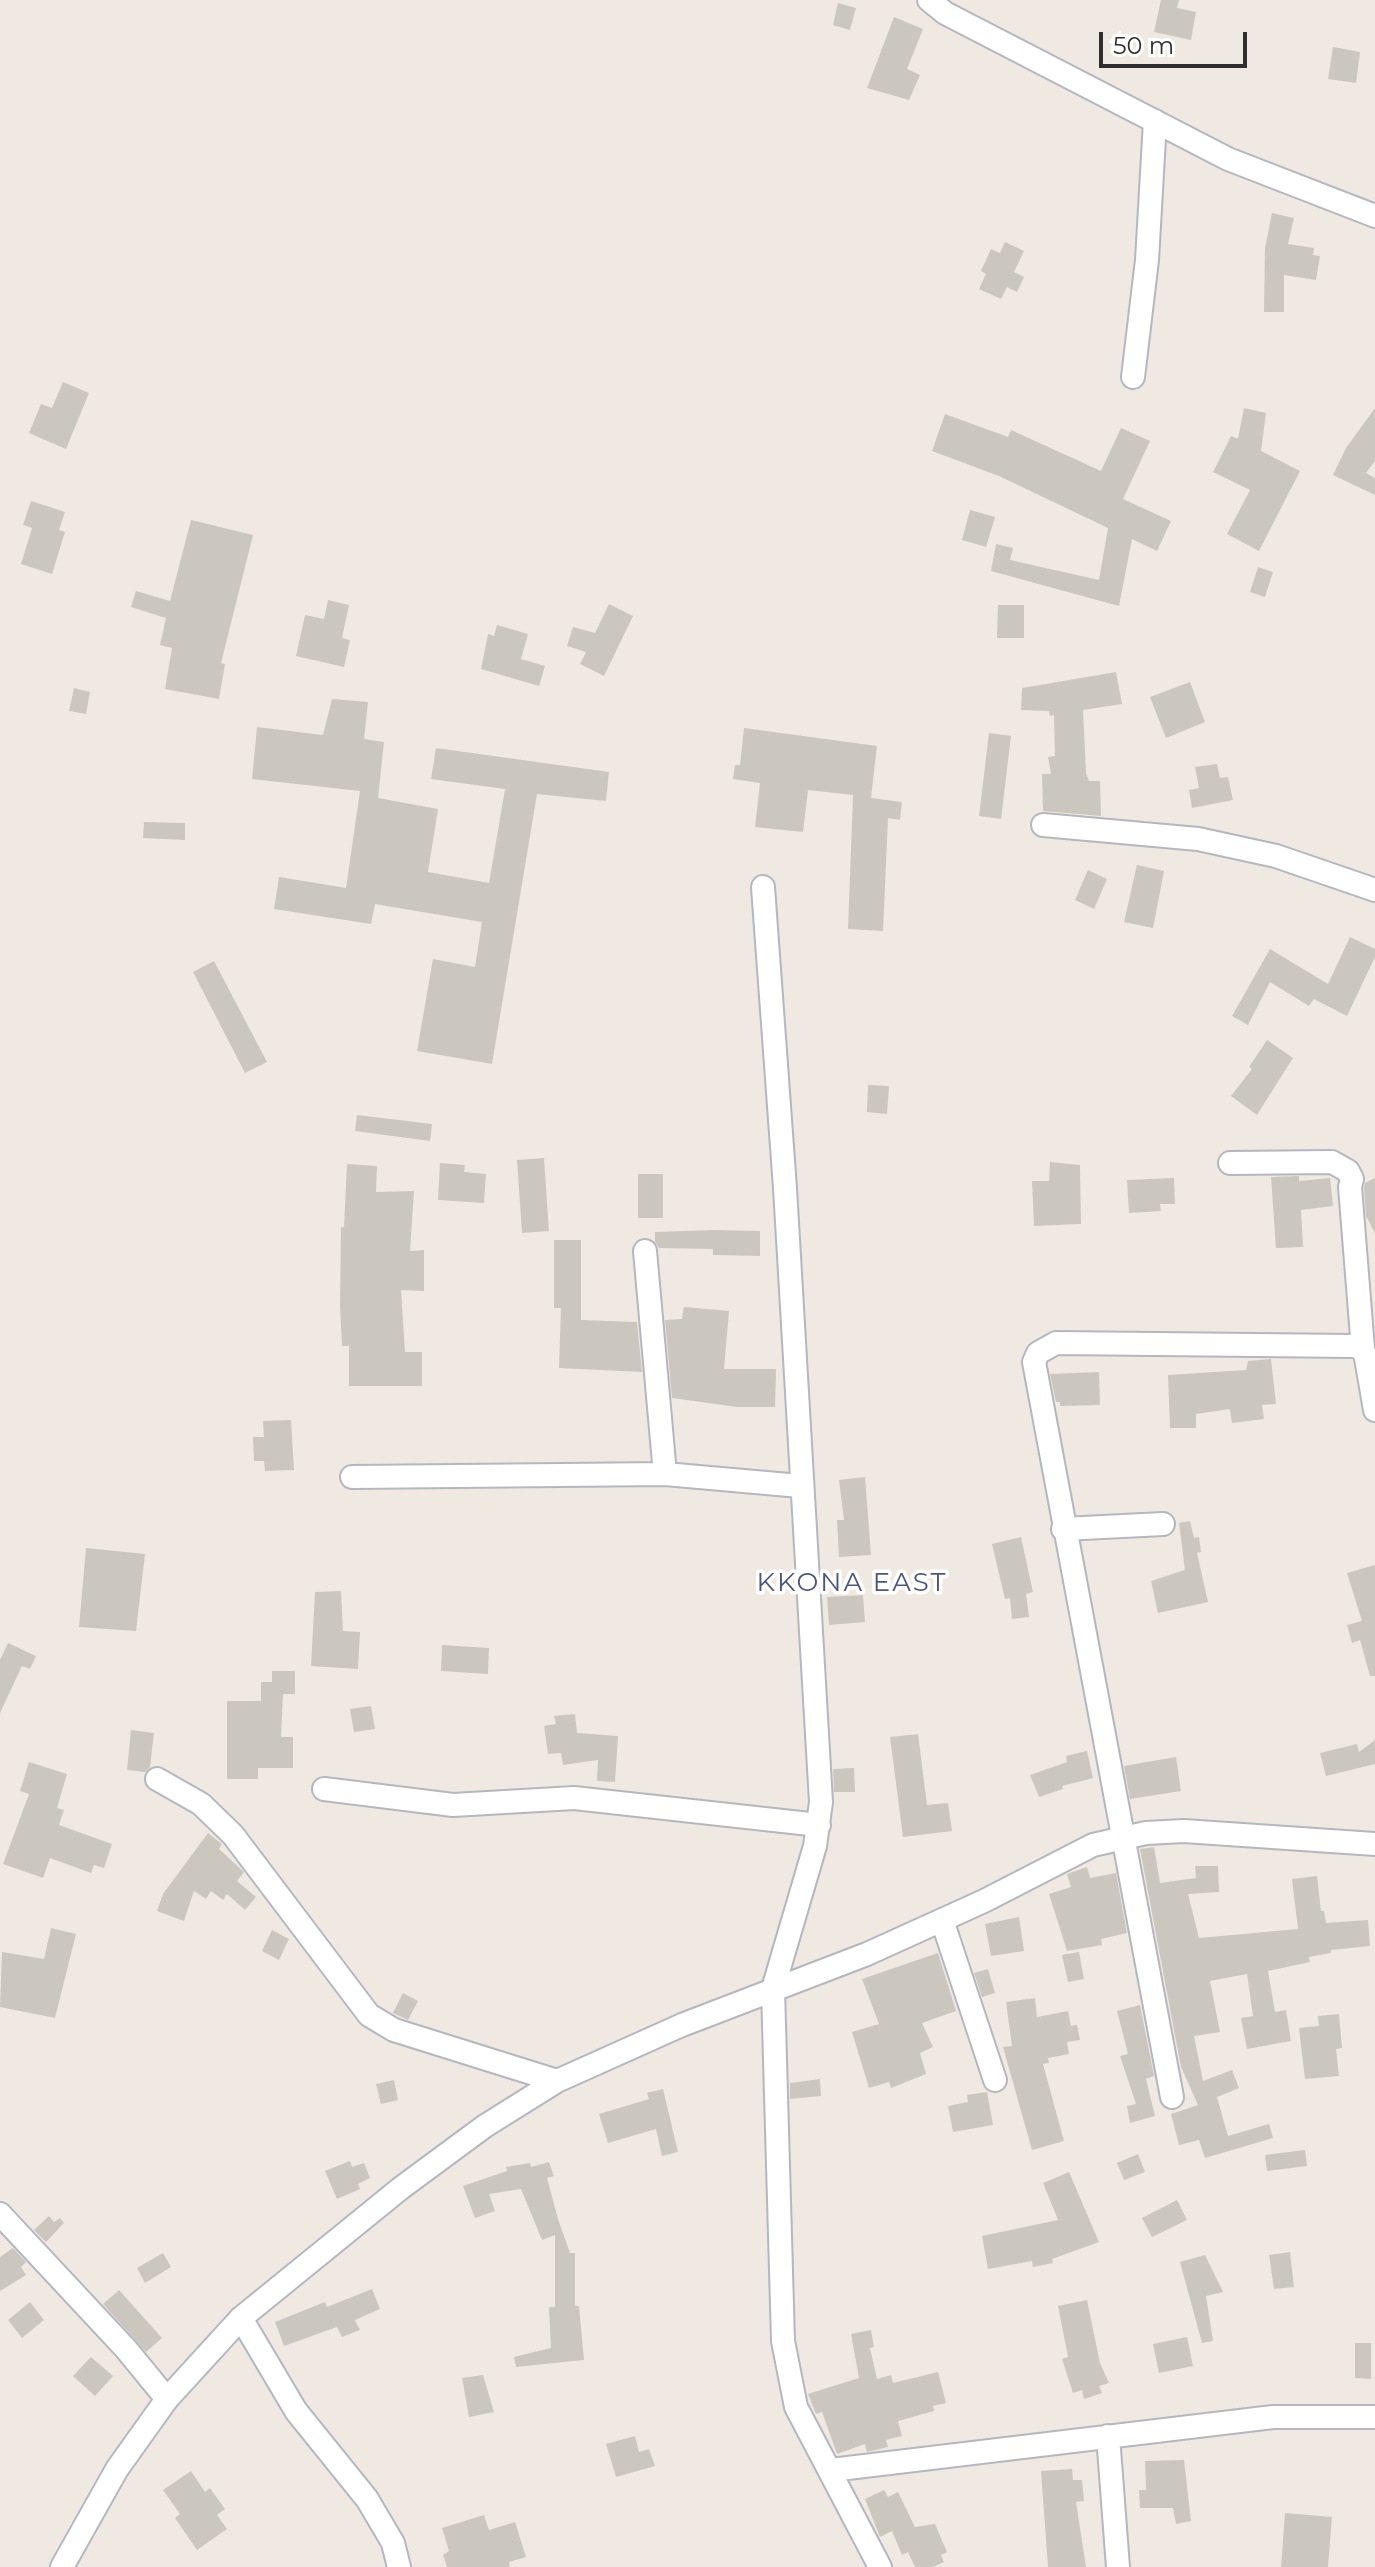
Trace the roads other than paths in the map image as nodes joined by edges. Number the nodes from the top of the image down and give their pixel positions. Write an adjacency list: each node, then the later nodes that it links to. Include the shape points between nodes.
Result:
1 (929, 0): 2 (street)
2 (1155, 121): 3 (street, via 1228,159); 4 (street)
3 (1375, 216)
4 (1133, 377)
5 (1043, 825): 7 (street, via 1198,839 1276,856)
6 (763, 887): 14 (street)
7 (1375, 890)
8 (1230, 1163): 10 (street, via 1332,1162 1348,1171)
9 (645, 1251): 12 (street)
10 (1363, 1349): 11 (street); 16 (street, via 1047,1346 1034,1362 1034,1373)
11 (1375, 1410)
12 (665, 1474): 13 (street); 14 (street)
13 (352, 1477)
14 (800, 1486): 19 (street)
15 (1163, 1524): 16 (street)
16 (1063, 1529): 20 (street)
17 (157, 1779): 25 (street, via 201,1804 233,1835 369,2015 394,2030)
18 (324, 1789): 19 (street, via 453,1805 574,1798)
19 (819, 1825): 23 (street)
20 (1121, 1837): 21 (street, via 1213,1832); 22 (street, via 1059,1859); 26 (street)
21 (1375, 1844)
22 (942, 1920): 23 (street); 24 (street)
23 (773, 1989): 25 (street); 32 (street, via 783,2341 796,2407)
24 (995, 2080)
25 (557, 2081): 28 (street, via 401,2188)
26 (1172, 2097)
27 (0, 2214): 29 (street)
28 (241, 2318): 29 (street); 34 (street, via 296,2411 367,2499 393,2543)
29 (167, 2399): 33 (street, via 117,2469)
30 (1375, 2417): 31 (street, via 1273,2417)
31 (1108, 2436): 32 (street); 36 (street)
32 (831, 2470): 35 (street)
33 (62, 2567)
34 (399, 2567)
35 (880, 2567)
36 (1118, 2567)

